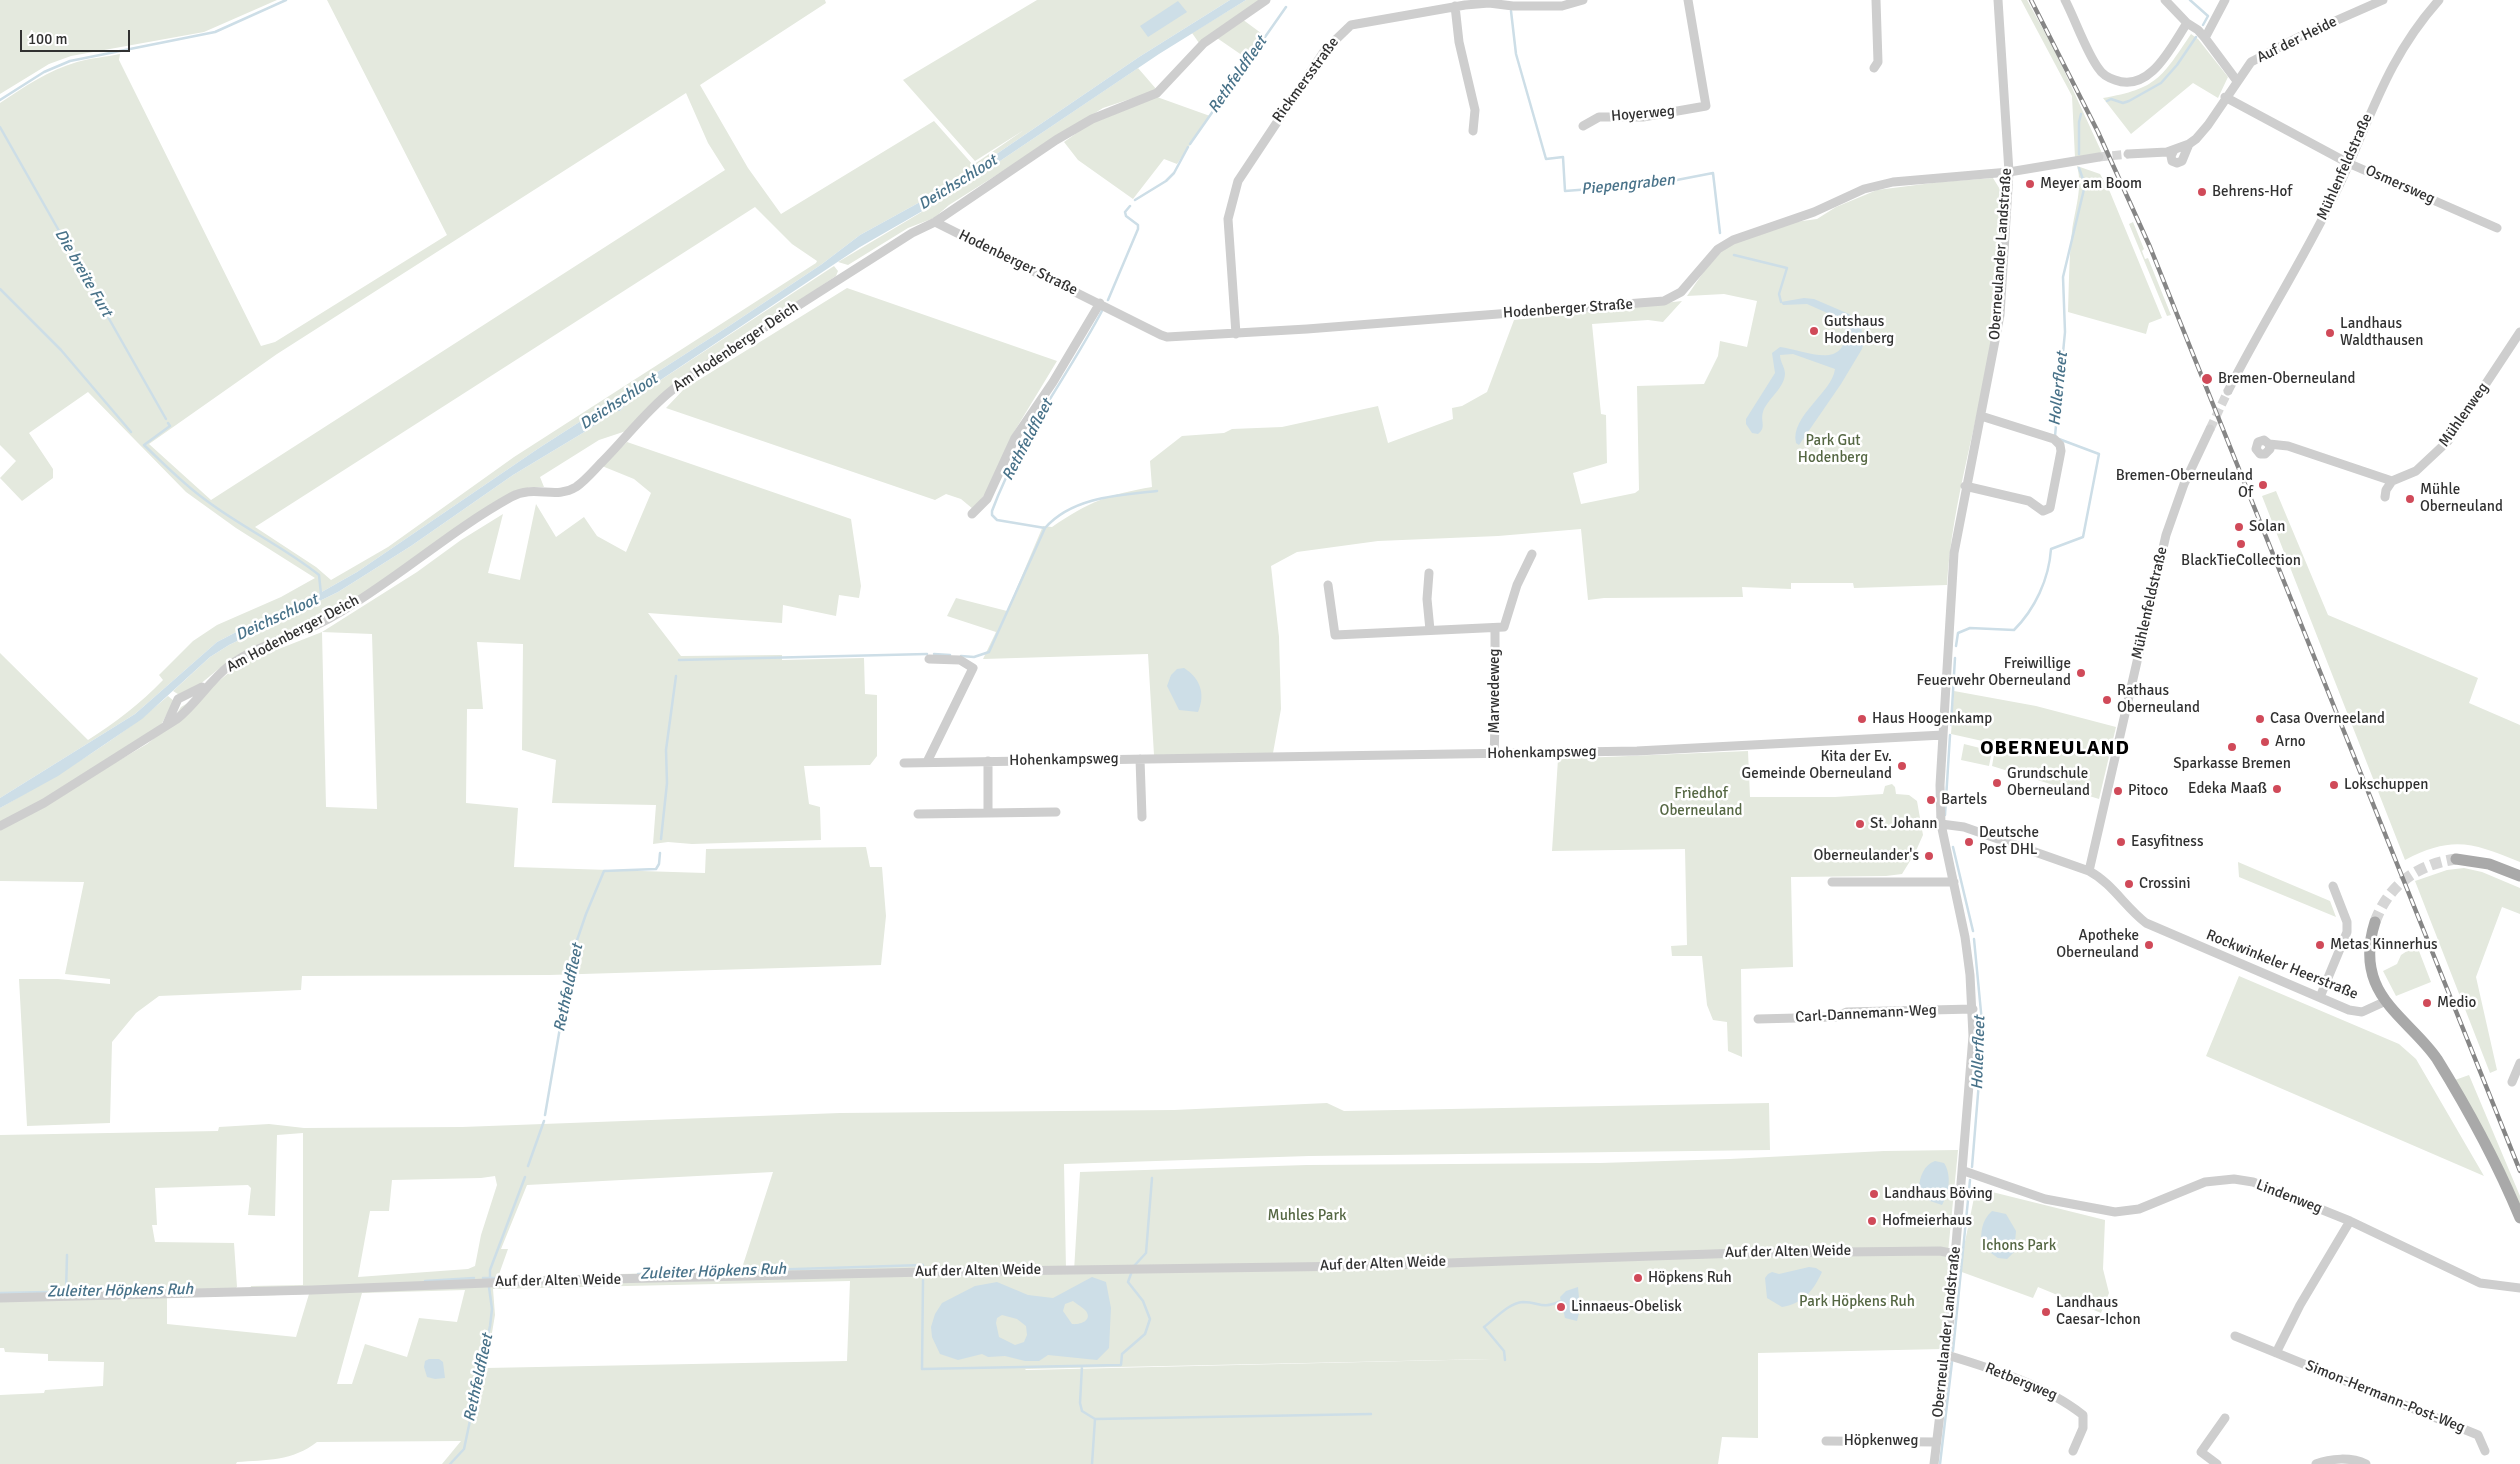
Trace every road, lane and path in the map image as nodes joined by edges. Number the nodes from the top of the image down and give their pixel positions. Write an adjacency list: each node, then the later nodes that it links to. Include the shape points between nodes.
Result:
1 (1266, 0): 25 (street, Am Hodenberger Deich, via 1204,43 1157,93 1078,127)
2 (1583, 0): 11 (street, Rickmersstraße, via 1562,6 1489,3)
3 (1688, 0): 17 (street, Hoyerweg, via 1706,106 1643,116 1599,117)
4 (1876, 0): 14 (street, via 1878,62)
5 (1998, 0): 24 (street, Oberneulander Landstraße)
6 (2065, 0): 12 (street, via 2098,69 2123,83 2136,82 2148,75)
7 (2165, 0): 12 (street)
8 (2225, 0): 13 (street)
9 (2383, 0): 15 (street, Auf der Heide, via 2265,53 2252,62)
10 (2439, 0): 23 (street, Mühlenfeldstraße, via 2410,35 2396,59)
11 (1455, 6): 18 (street, via 1458,42 1475,110); 29 (street, Rickmersstraße, via 1351,25 1339,34 1250,162 1238,181 1228,219)
12 (2187, 24): 13 (street)
13 (2205, 38): 15 (street)
14 (1874, 68)
15 (2237, 80): 16 (street, Auf der Heide)
16 (2226, 97): 19 (street, Auf der Heide, via 2208,125); 23 (street, Osmersweg)
17 (1583, 126)
18 (1473, 131)
19 (2188, 144): 20 (street, Auf der Heide); 20 (street, Auf der Heide, via 2182,161 2177,163 2172,161)
20 (2174, 150): 21 (street, Auf der Heide)
21 (2128, 154)
22 (2100, 157): 24 (street, Hodenberger Straße)
23 (2348, 162): 26 (street, Osmersweg); 30 (street, Mühlenfeldstraße, via 2332,200)
24 (2009, 172): 29 (street, Hodenberger Straße, via 1893,182 1864,189 1814,212 1733,240 1718,249 1681,292 1664,301); 31 (street, Oberneulander Landstraße, via 2000,314)
25 (936, 222): 27 (street, Hodenberger Straße); 44 (street, Am Hodenberger Deich, via 864,263 671,390 575,487 562,493 535,490 517,494 450,535 405,570 347,608 312,628 256,650 234,662)
26 (2497, 228)
27 (1100, 303): 29 (street, Hodenberger Straße, via 1167,337); 37 (street, via 1015,438 988,499)
28 (2520, 332): 34 (street, Mühlenweg, via 2448,441 2416,471)
29 (1236, 334)
30 (2228, 391)
31 (1981, 416): 35 (street, Oberneulander Landstraße); 35 (street, via 2054,439 2060,445 2053,497 2050,508 2043,511 2029,501)
32 (2210, 429): 59 (street, Mühlenfeldstraße, via 2184,484 2166,535)
33 (2269, 444): 34 (street, via 2288,446)
34 (2392, 481): 36 (street)
35 (1965, 486): 46 (street, Oberneulander Landstraße, via 1954,553)
36 (2385, 497)
37 (972, 514)
38 (1532, 554): 41 (street, Marwedeweg, via 1504,627)
39 (1429, 573): 42 (street)
40 (1328, 584): 42 (street, Marwedeweg, via 1335,635)
41 (1495, 628): 42 (street, Marwedeweg); 47 (street, Marwedeweg)
42 (1430, 630)
43 (929, 658): 50 (street, via 960,660 973,668)
44 (209, 683): 45 (street, Am Hodenberger Deich, via 187,711); 45 (street, Am Hodenberger Deich, via 178,699)
45 (164, 728): 57 (street, Am Hodenberger Deich, via 44,803)
46 (1943, 735): 47 (street, Hohenkampsweg, via 1672,750); 56 (street, Oberneulander Landstraße)
47 (1494, 754): 48 (street, Hohenkampsweg)
48 (1140, 759): 49 (street, Hohenkampsweg); 55 (street, Hohenkampsweg)
49 (988, 761): 50 (street, Hohenkampsweg); 53 (street, Hohenkampsweg)
50 (926, 762): 51 (street, Hohenkampsweg)
51 (904, 763)
52 (1056, 812): 53 (street)
53 (988, 813): 54 (street)
54 (918, 814)
55 (1142, 817)
56 (1940, 824): 59 (street, Rockwinkeler Heerstraße, via 1964,827); 62 (street, Oberneulander Landstraße)
57 (0, 826)
58 (2456, 858): 60 (main road, via 2489,864)
59 (2089, 871): 65 (street, Rockwinkeler Heerstraße, via 2107,883 2146,923)
60 (2520, 876)
61 (1832, 882): 62 (street)
62 (1954, 882): 67 (street, Oberneulander Landstraße, via 1965,937)
63 (2333, 886): 65 (street, via 2347,922 2347,932)
64 (2375, 922): 66 (main road, via 2370,962 2375,982)
65 (2320, 998): 66 (street, Rockwinkeler Heerstraße, via 2362,1012)
66 (2386, 1000): 72 (main road, via 2436,1058 2510,1193)
67 (1973, 1009): 68 (street, Carl-Dannemann-Weg, via 1847,1012 1835,1017); 71 (street, Oberneulander Landstraße)
68 (1758, 1019)
69 (2520, 1063): 70 (street)
70 (2512, 1082)
71 (1964, 1171): 73 (street, Lindenweg, via 2045,1199 2115,1212 2139,1209 2205,1182 2234,1179 2263,1185); 74 (street, Oberneulander Landstraße)
72 (2520, 1218)
73 (2350, 1221): 75 (street, Lindenweg, via 2480,1282); 78 (street, via 2300,1305)
74 (1956, 1254): 76 (street, Auf der Alten Weide, via 1940,1251 1758,1252 1359,1266 562,1280); 79 (street, Oberneulander Landstraße)
75 (2520, 1288)
76 (0, 1298)
77 (2235, 1336): 78 (street, Simon-Hermann-Post-Weg)
78 (2276, 1353): 84 (street, Simon-Hermann-Post-Weg, via 2478,1435)
79 (1946, 1355): 82 (street, Oberneulander Landstraße); 83 (street, Retbergweg, via 1978,1364 2070,1404 2083,1415 2083,1428)
80 (2225, 1418): 86 (street, via 2201,1452)
81 (1826, 1441): 82 (street, Höpkenweg)
82 (1936, 1442): 85 (street, Oberneulander Landstraße)
83 (2073, 1451)
84 (2486, 1451)
85 (1934, 1464)
86 (2217, 1464)
87 (2316, 1464): 88 (street, via 2341,1459)
88 (2366, 1464)

